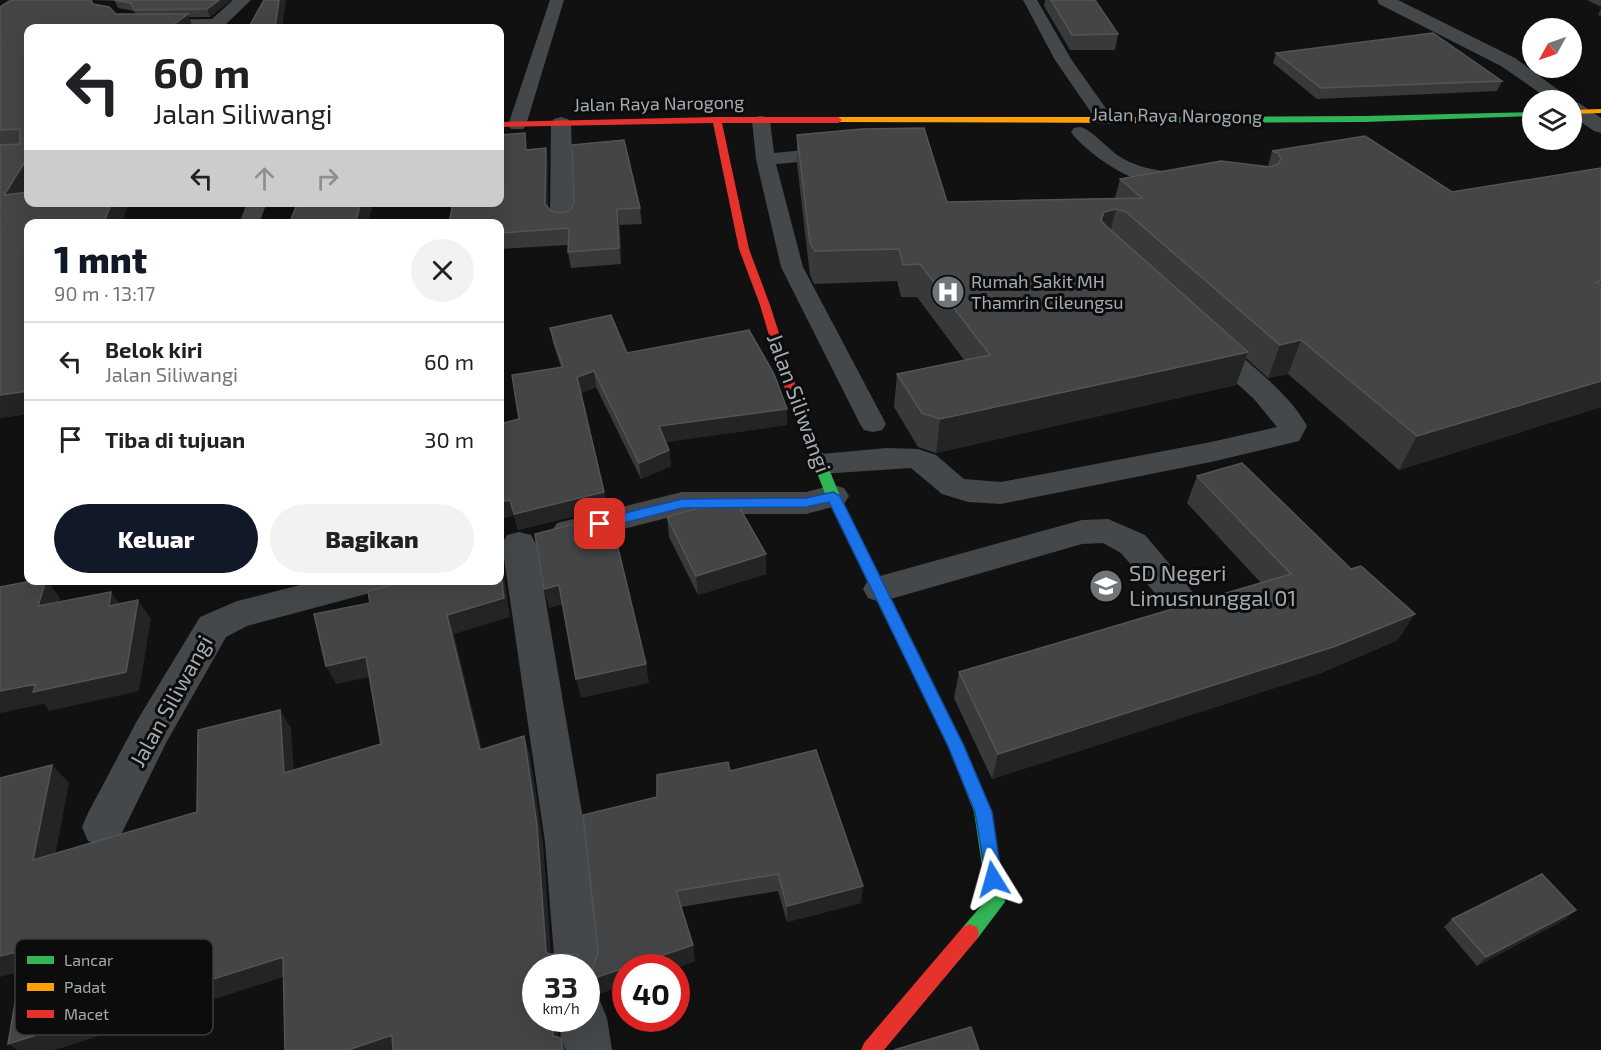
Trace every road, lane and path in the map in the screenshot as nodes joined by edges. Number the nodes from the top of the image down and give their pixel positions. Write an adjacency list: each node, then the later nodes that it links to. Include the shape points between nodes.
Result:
1 (243, 0): 5 (street)
2 (557, 0): 16 (lane)
3 (1030, 0): 11 (lane, via 1063,60)
4 (1385, 0): 6 (street, via 1508,62)
5 (217, 24)
6 (1545, 90)
7 (1601, 111): 9 (main road)
8 (1522, 114): 11 (main road, Jalan Raya Narogong)
9 (1582, 117)
10 (717, 120): 12 (main road, Jalan Raya Narogong); 14 (main road, Jalan Raya Narogong); 25 (main road, Jalan Siliwangi, via 744,249 785,376)
11 (1105, 120): 13 (main road, Jalan Raya Narogong)
12 (762, 121): 13 (main road, Jalan Raya Narogong); 20 (lane)
13 (820, 122): 17 (main road, Jalan Raya Narogong)
14 (561, 123): 16 (main road, Jalan Raya Narogong); 22 (street)
15 (504, 125): 16 (main road, Jalan Raya Narogong)
16 (517, 125)
17 (1080, 132): 18 (main road, Jalan Raya Narogong); 21 (lane, via 1104,157 1137,174)
18 (1124, 134)
19 (855, 151): 20 (lane)
20 (765, 159): 24 (lane, via 792,267)
21 (1203, 182)
22 (562, 220)
23 (1186, 322): 25 (street, via 1264,393 1290,422 1288,434 1001,493 952,486 915,458)
24 (873, 424)
25 (821, 465): 26 (main road, Jalan Siliwangi)
26 (833, 496): 27 (street, Jalan Siliwangi, via 806,503 682,503); 29 (main road)
27 (509, 547): 32 (street, via 564,831)
28 (354, 585): 31 (street, Jalan Siliwangi, via 237,615 213,627 152,731)
29 (880, 589): 30 (street, via 1082,532 1108,531 1133,544); 35 (main road, via 956,746 983,812 996,902)
30 (1178, 596)
31 (103, 827)
32 (577, 954)
33 (585, 1032): 34 (street)
34 (587, 1050)
35 (871, 1050)

